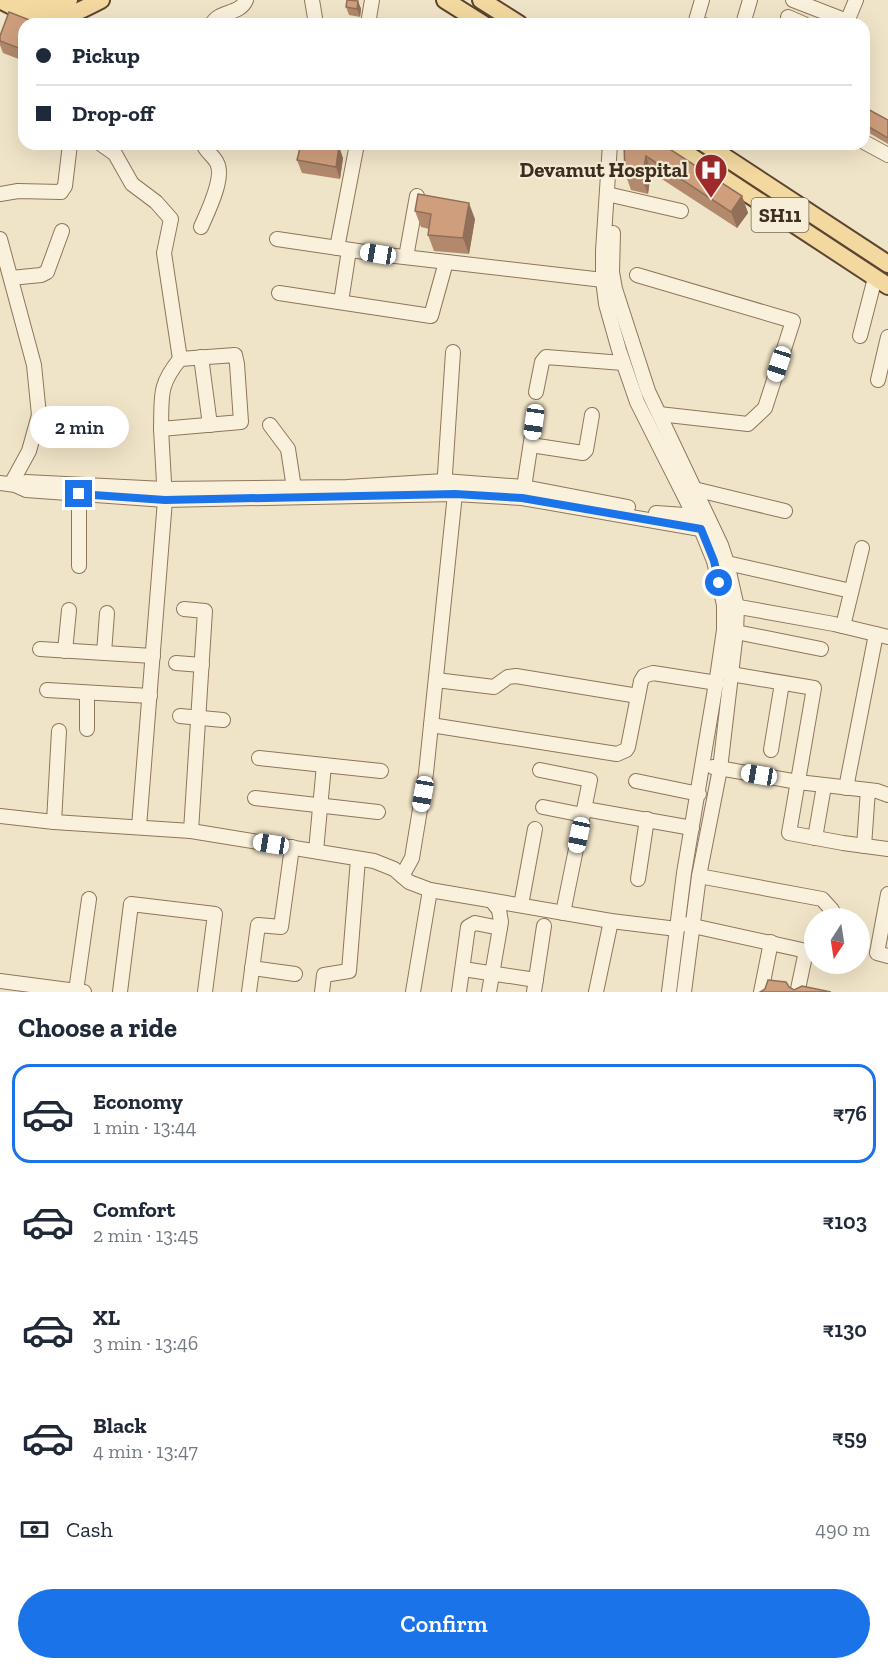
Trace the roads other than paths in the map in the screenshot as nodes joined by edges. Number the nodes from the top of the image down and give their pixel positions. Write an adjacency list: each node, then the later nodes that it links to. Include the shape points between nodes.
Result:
1 (0, 0): 12 (main road)
2 (100, 0): 13 (main road, via 66,17)
3 (246, 0): 14 (street, via 241,9)
4 (312, 0): 15 (street)
5 (372, 0): 16 (street)
6 (445, 0): 17 (main road)
7 (481, 0): 18 (main road)
8 (702, 0): 19 (street)
9 (750, 0): 20 (street)
10 (793, 0): 21 (street)
11 (852, 1): 22 (street)
12 (22, 3): 13 (main road, via 37,18)
13 (56, 12)
14 (215, 18)
15 (315, 18)
16 (369, 18)
17 (474, 18)
18 (510, 18)
19 (700, 18)
20 (745, 18)
21 (835, 18)
22 (848, 18)
23 (870, 145): 32 (street)
24 (69, 150): 35 (street, via 61,192 18,190)
25 (109, 150): 57 (street, via 132,184 171,219 164,253)
26 (207, 150): 39 (street, via 219,170)
27 (356, 150): 43 (street)
28 (610, 150): 36 (street)
29 (617, 150): 36 (street)
30 (681, 150): 34 (main road, SH11)
31 (714, 150): 33 (main road, SH11)
32 (888, 155)
33 (748, 172): 34 (main road); 46 (main road, SH11)
34 (739, 188): 50 (main road, SH11)
35 (0, 194)
36 (611, 194): 38 (street); 49 (street); 61 (street, via 615,289)
37 (417, 196): 44 (street)
38 (681, 211)
39 (201, 227)
40 (62, 231): 48 (street, via 47,272)
41 (0, 239): 48 (street)
42 (277, 239): 43 (street)
43 (343, 249): 44 (street); 52 (street)
44 (406, 257): 45 (street)
45 (446, 262): 49 (street); 52 (street, via 431,316)
46 (888, 264)
47 (638, 274): 61 (street, via 793,321 765,408 748,424)
48 (11, 278): 68 (street, via 34,365 39,415 29,451)
49 (603, 280): 58 (street)
50 (882, 282): 53 (street)
51 (279, 293): 52 (street)
52 (341, 302)
53 (860, 336)
54 (888, 337): 59 (street)
55 (453, 352): 70 (street)
56 (201, 357): 57 (street); 64 (street); 64 (street, via 235,355 237,364 241,422)
57 (180, 359): 66 (street, via 163,386)
58 (623, 363): 60 (street, via 546,357); 71 (street, via 637,402)
59 (879, 380)
60 (536, 392)
61 (658, 414): 71 (street)
62 (592, 415): 67 (street, via 583,453)
63 (534, 422): 67 (street)
64 (210, 425): 66 (street)
65 (270, 425): 69 (street, via 288,449)
66 (161, 429): 74 (street)
67 (531, 445): 72 (street)
68 (8, 484): 73 (street, via 26,490); 74 (street, via 28,481)
69 (294, 488): 70 (street); 74 (street)
70 (449, 490): 72 (street); 74 (street); 97 (street)
71 (687, 490): 75 (street); 76 (street); 77 (street)
72 (523, 492): 76 (street); 77 (street)
73 (79, 494): 74 (street); 80 (street)
74 (164, 495): 93 (street)
75 (785, 511)
76 (693, 516): 77 (street)
77 (708, 526): 79 (street); 82 (street, via 714,561)
78 (862, 548): 81 (street)
79 (727, 563): 81 (street); 82 (street)
80 (79, 566)
81 (852, 591): 86 (street)
82 (731, 606): 86 (street); 87 (street); 98 (street)
83 (184, 609): 95 (street, via 206,611)
84 (69, 610): 91 (street)
85 (107, 613): 92 (street)
86 (843, 626): 88 (street)
87 (736, 632): 90 (street); 96 (street)
88 (882, 635): 120 (street)
89 (40, 649): 91 (street)
90 (820, 649)
91 (66, 651): 92 (street)
92 (104, 653): 93 (street)
93 (153, 656): 102 (street)
94 (176, 663): 95 (street)
95 (202, 665): 105 (street)
96 (731, 674): 99 (street); 114 (street)
97 (436, 680): 103 (street, via 494,687 516,676); 107 (street)
98 (717, 683): 103 (street, via 648,673 641,681); 113 (street)
99 (782, 683): 110 (street); 118 (street, via 814,688)
100 (47, 690): 101 (street)
101 (87, 693): 102 (street); 108 (street)
102 (150, 696): 132 (street)
103 (638, 696): 107 (street, via 628,747 617,754)
104 (180, 716): 105 (street)
105 (199, 718): 106 (street); 135 (street)
106 (223, 720)
107 (431, 725): 142 (street, via 412,858)
108 (87, 729)
109 (59, 731): 131 (street)
110 (771, 750)
111 (259, 758): 112 (street)
112 (324, 765): 116 (street); 125 (street)
113 (704, 766): 114 (street); 122 (street)
114 (720, 769): 118 (street); 143 (street)
115 (540, 770): 128 (street, via 590,780)
116 (381, 771)
117 (636, 781): 122 (street)
118 (798, 782): 119 (street); 136 (street, via 789,833)
119 (824, 786): 120 (street); 136 (street)
120 (846, 788): 121 (street)
121 (868, 790): 123 (street); 137 (street)
122 (699, 794): 133 (street)
123 (888, 795)
124 (255, 798): 125 (street)
125 (320, 806): 127 (street); 140 (street)
126 (543, 807): 128 (street)
127 (378, 812)
128 (584, 812): 130 (street); 151 (street)
129 (5, 816): 131 (street)
130 (647, 819): 133 (street); 144 (street)
131 (54, 822): 132 (street)
132 (140, 827): 135 (street)
133 (692, 828): 156 (street)
134 (535, 829): 149 (street)
135 (191, 831): 138 (street)
136 (815, 838): 137 (street)
137 (864, 846): 139 (street)
138 (292, 847): 140 (street); 160 (street, via 281,927 258,925)
139 (888, 849)
140 (316, 851): 141 (street)
141 (358, 859): 142 (street, via 374,861); 172 (street, via 349,971 324,975)
142 (402, 876): 145 (street)
143 (699, 876): 150 (street, via 822,900); 154 (street)
144 (638, 879)
145 (429, 890): 148 (street); 173 (street)
146 (888, 894): 153 (street)
147 (89, 899): 168 (street)
148 (492, 901): 149 (street); 157 (street, via 501,916)
149 (521, 906): 151 (street)
150 (830, 908)
151 (563, 912): 152 (street)
152 (611, 921): 156 (street); 176 (street)
153 (886, 921): 159 (street, via 877,953)
154 (693, 925): 156 (street); 158 (street); 177 (street)
155 (544, 926): 165 (street)
156 (678, 926): 167 (street)
157 (500, 928): 161 (street, via 471,924 468,927); 162 (street)
158 (771, 942): 166 (street, via 804,953); 178 (street)
159 (888, 956)
160 (252, 968): 163 (street); 171 (street)
161 (463, 969): 162 (street); 174 (street)
162 (492, 973): 165 (street); 175 (street)
163 (295, 974)
164 (7, 982): 168 (street)
165 (535, 986)
166 (798, 989)
167 (672, 991)
168 (81, 992)
169 (120, 992): 170 (street, via 131,904 215,914)
170 (205, 992)
171 (249, 992)
172 (322, 992)
173 (413, 992)
174 (459, 992)
175 (489, 992)
176 (596, 992)
177 (684, 992)
178 (761, 992)

